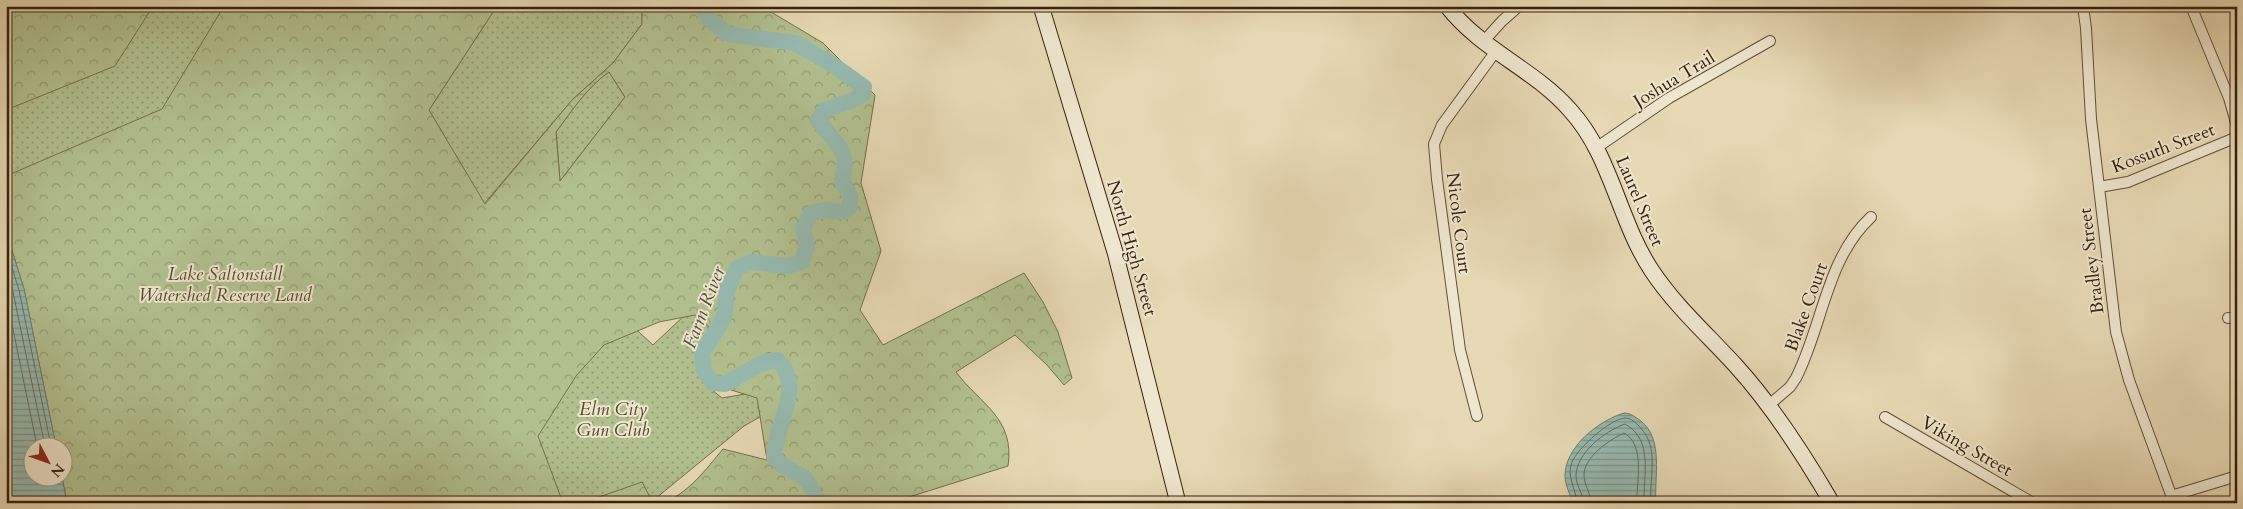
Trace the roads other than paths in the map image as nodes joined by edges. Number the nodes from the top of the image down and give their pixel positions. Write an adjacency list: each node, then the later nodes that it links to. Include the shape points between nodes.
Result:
1 (1041, 6): 18 (street, North High Street, via 1114,252)
2 (1446, 6): 7 (street, Laurel Street)
3 (1519, 6): 7 (street, Nicole Court, via 1497,26)
4 (2083, 6): 11 (street, Bradley Street)
5 (2192, 6): 8 (street)
6 (1770, 41): 10 (street, Joshua Trail, via 1669,98)
7 (1489, 47): 10 (street, Laurel Street, via 1536,78 1561,100); 14 (street, Nicole Court, via 1434,144 1460,350)
8 (2237, 126)
9 (2237, 137): 11 (street, Kossuth Street, via 2128,182)
10 (1596, 148): 13 (street, Laurel Street, via 1635,243 1653,272 1681,309 1738,367)
11 (2099, 187): 17 (street, Bradley Street, via 2122,358)
12 (1871, 217): 13 (street, Blake Court, via 1851,237 1840,260 1796,378)
13 (1769, 405): 19 (street, Laurel Street)
14 (1477, 416)
15 (1885, 417): 20 (street, Viking Street)
16 (2237, 476): 17 (street)
17 (2172, 499)
18 (1178, 503)
19 (1832, 503)
20 (2034, 503)

